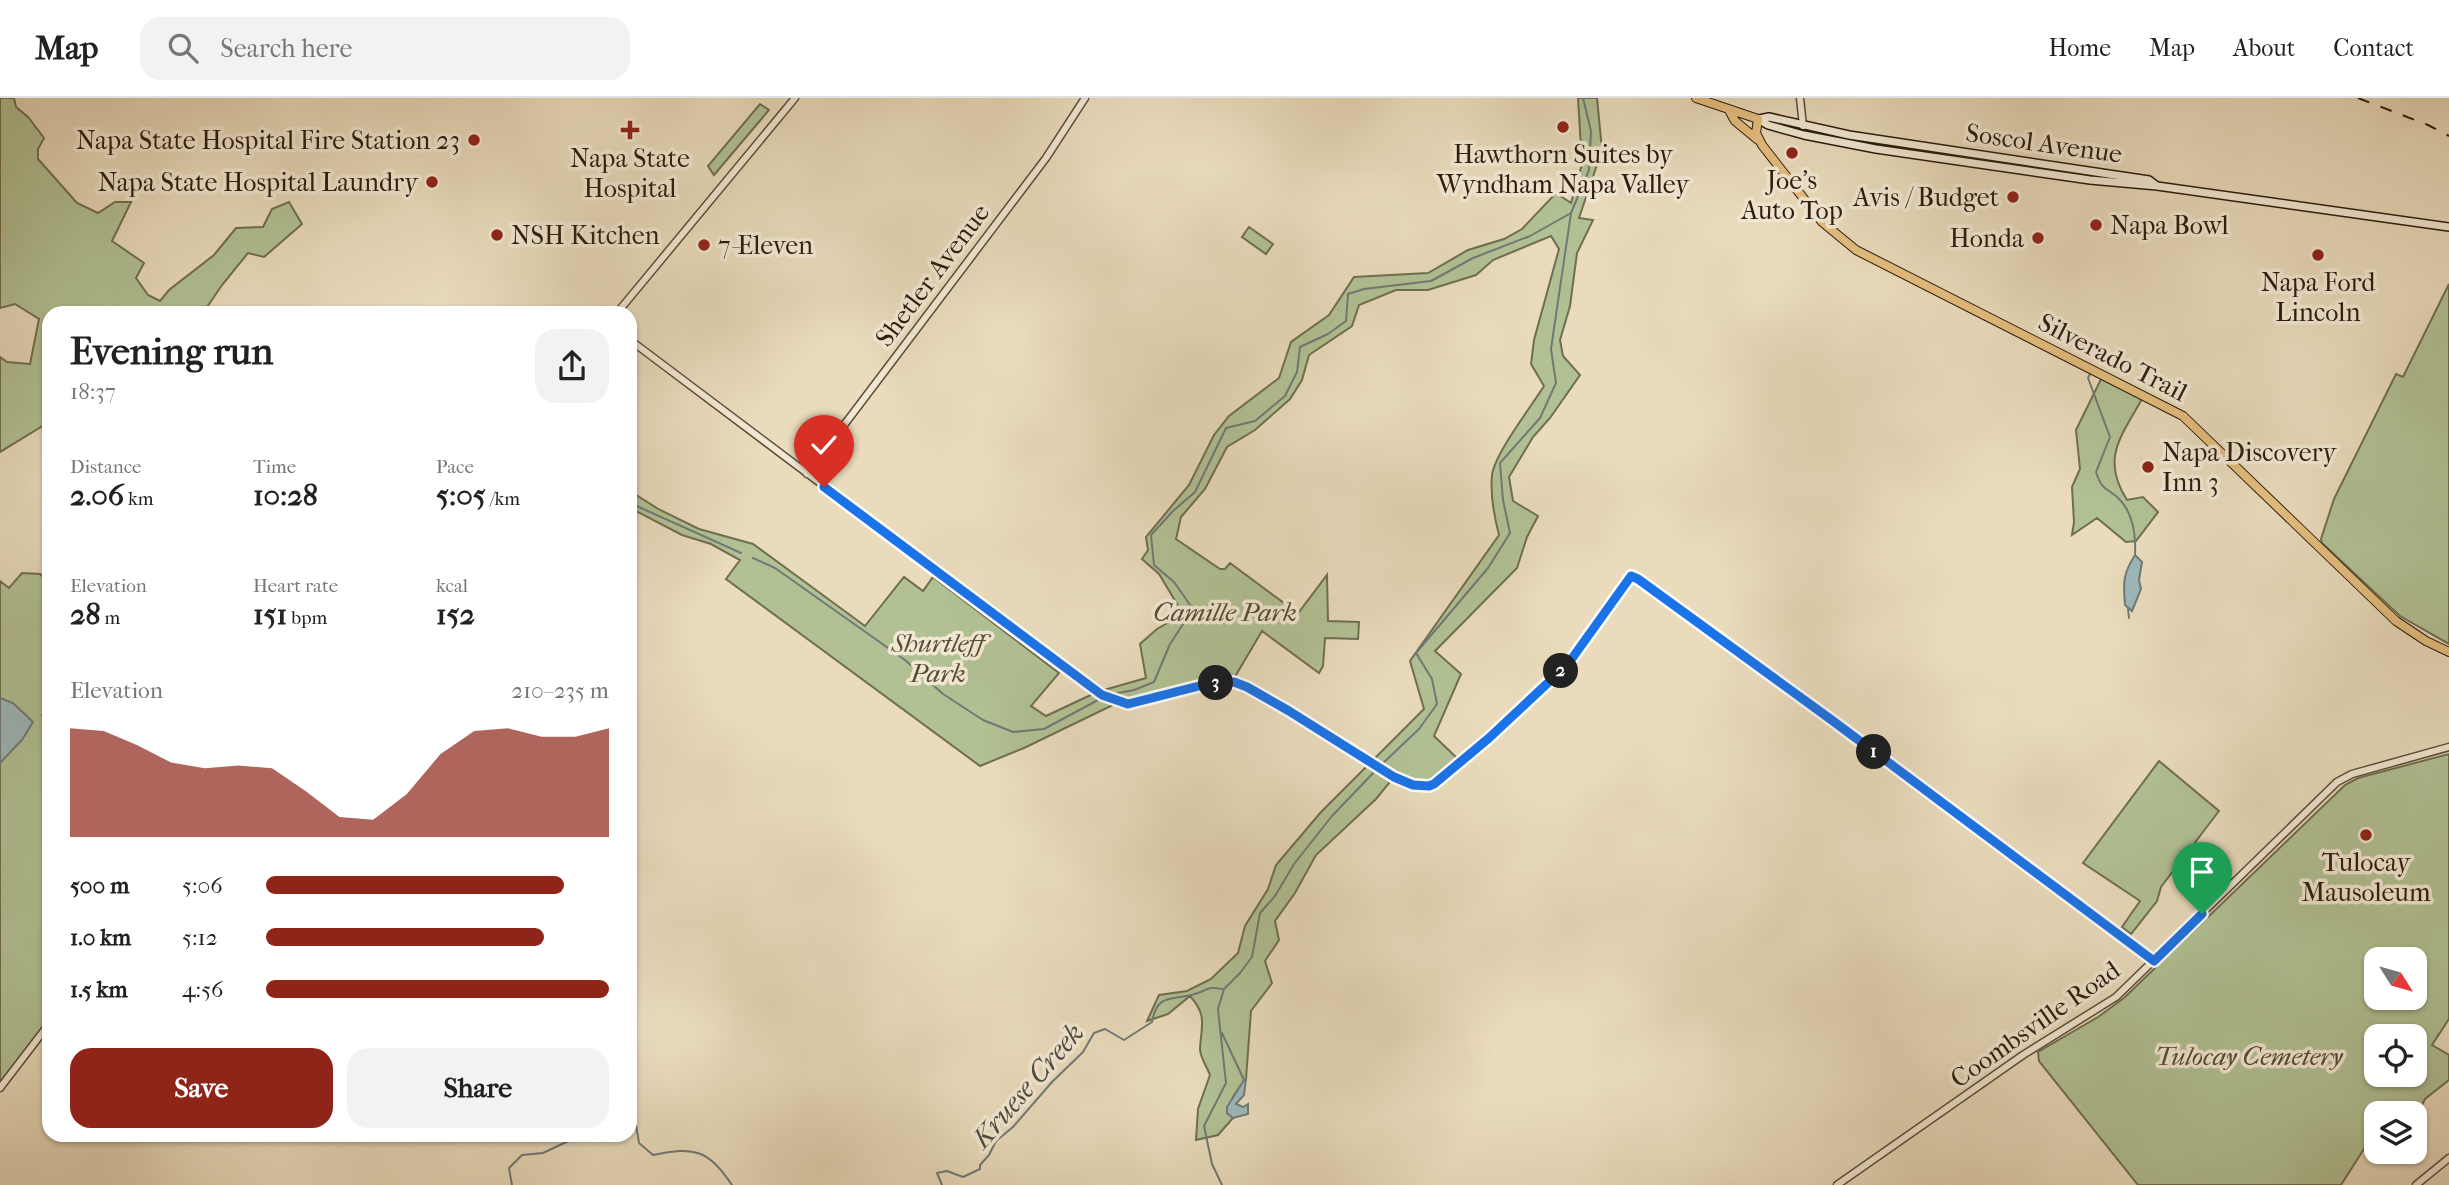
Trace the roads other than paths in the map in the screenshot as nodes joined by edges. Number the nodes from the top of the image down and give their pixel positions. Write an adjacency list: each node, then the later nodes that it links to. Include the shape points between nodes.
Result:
1 (795, 98): 11 (street)
2 (1085, 98): 13 (street, Shetler Avenue, via 1046,158)
3 (1696, 98): 5 (main road, Soscol Avenue)
4 (1800, 98): 7 (street)
5 (1729, 110): 6 (main road, Soscol Avenue); 8 (main road, Silverado Trail)
6 (1758, 119): 7 (main road, Soscol Avenue, via 1769,117); 8 (main road); 9 (main road, Soscol Avenue, via 1798,133 1876,149)
7 (1803, 126): 9 (main road, Soscol Avenue, via 2138,178)
8 (1758, 140): 14 (main road, Silverado Trail, via 1822,222 1856,250 2186,419 2396,621)
9 (2157, 186): 10 (main road, Soscol Avenue)
10 (2449, 227)
11 (623, 306)
12 (637, 345): 13 (street)
13 (807, 474): 16 (street, via 1102,695 1128,704 1234,682 1413,785 1429,786 1444,778 1568,664 1631,576 1670,600)
14 (2449, 652)
15 (2449, 747): 16 (street, Coombsville Road, via 2337,782)
16 (2154, 961): 20 (street, Coombsville Road, via 2100,1008 2023,1055)
17 (42, 1033): 18 (street)
18 (0, 1088)
19 (2449, 1158): 21 (street)
20 (1837, 1185)
21 (2416, 1185)

